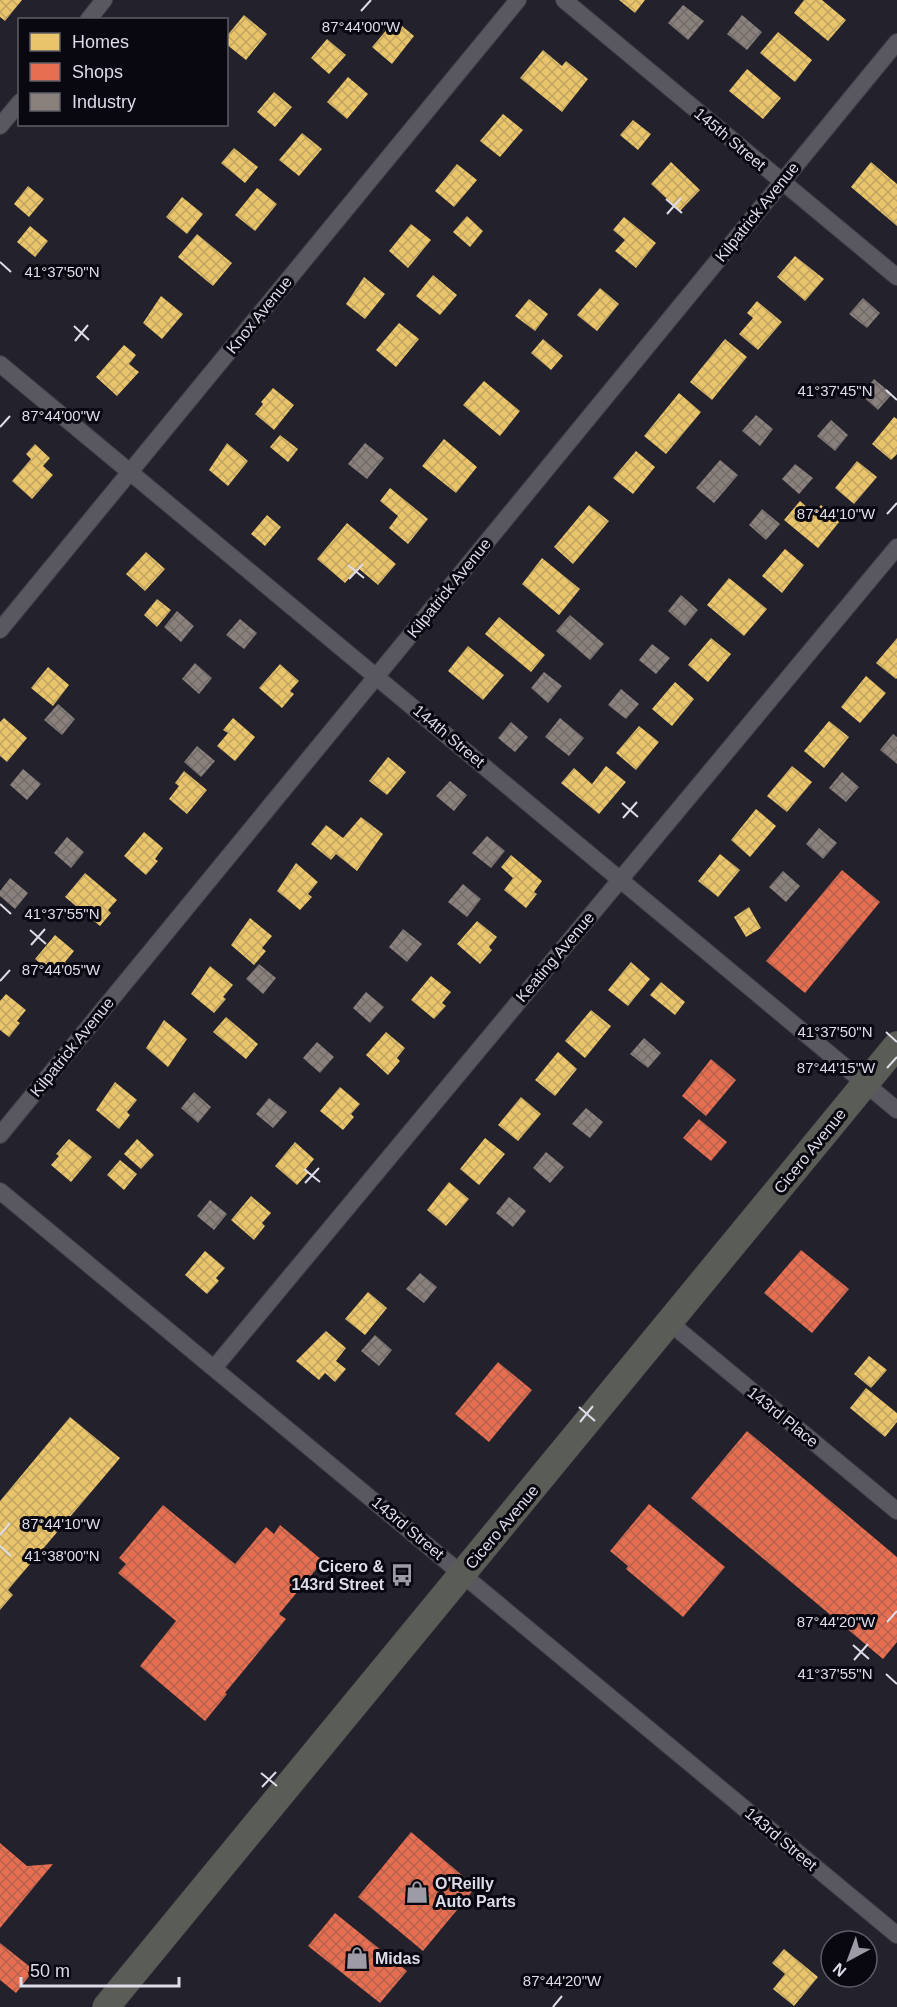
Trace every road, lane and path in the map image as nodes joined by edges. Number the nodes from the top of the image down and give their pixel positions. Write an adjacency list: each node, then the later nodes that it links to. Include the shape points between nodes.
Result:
1 (104, 0): 4 (street)
2 (518, 0): 11 (street, Knox Avenue)
3 (564, 0): 8 (street, 145th Street)
4 (90, 18)
5 (897, 42): 8 (street, Kilpatrick Avenue)
6 (18, 104): 7 (street)
7 (0, 126)
8 (782, 182): 9 (street, 145th Street); 14 (street, Kilpatrick Avenue)
9 (897, 278)
10 (0, 364): 11 (street, 144th Street)
11 (130, 472): 13 (street, Knox Avenue); 14 (street, 144th Street)
12 (897, 547): 15 (street, Keating Avenue)
13 (0, 630)
14 (377, 676): 15 (street, 144th Street); 19 (street, Kilpatrick Avenue)
15 (620, 879): 17 (street, 144th Street); 22 (street, Keating Avenue)
16 (897, 1045): 17 (main road, Cicero Avenue)
17 (865, 1084): 18 (street, 144th Street); 21 (main road, Cicero Avenue)
18 (897, 1110)
19 (0, 1135)
20 (0, 1191): 22 (street, 143rd Street)
21 (670, 1323): 23 (street, 143rd Place); 24 (main road, Cicero Avenue)
22 (214, 1368): 24 (street, 143rd Street)
23 (897, 1510)
24 (463, 1574): 25 (street, 143rd Street); 26 (main road, Cicero Avenue)
25 (897, 1935)
26 (106, 2007)

